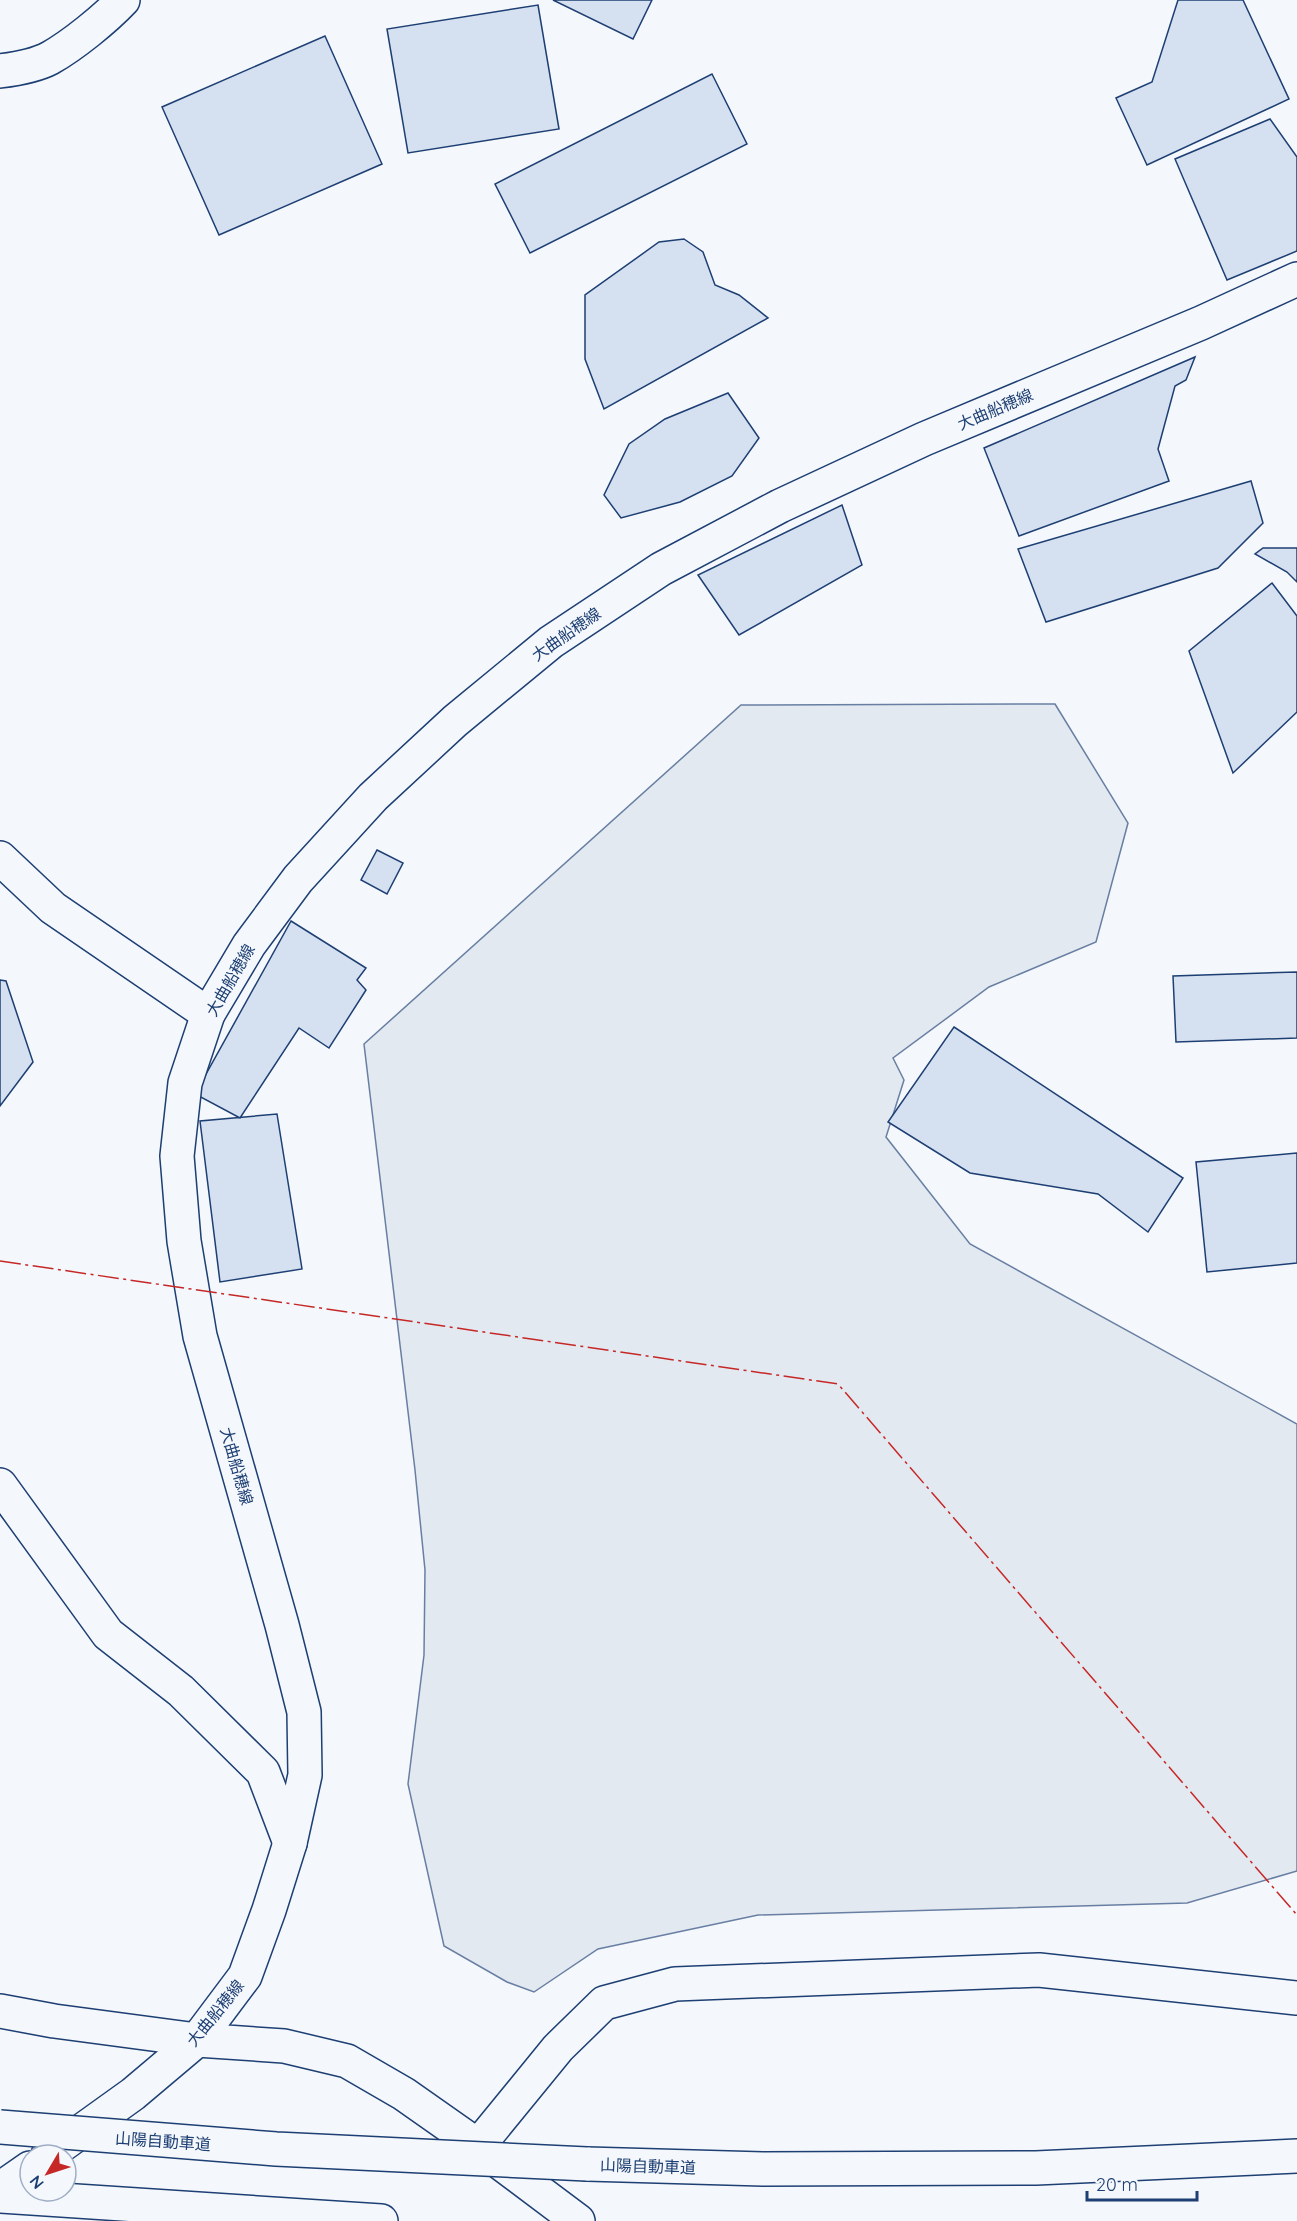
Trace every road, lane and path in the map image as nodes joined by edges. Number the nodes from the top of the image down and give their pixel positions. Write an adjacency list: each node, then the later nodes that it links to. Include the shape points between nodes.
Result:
1 (123, 0): 2 (main road, via 49,58)
2 (0, 71)
3 (1297, 279): 5 (main road, 大曲船穂線, via 924,439 780,506 661,569 551,642 455,721 372,797 298,879 249,945)
4 (0, 858): 5 (main road, via 53,908)
5 (208, 1014): 7 (main road, 大曲船穂線, via 185,1083 177,1156 184,1241 200,1336 304,1712 305,1775)
6 (0, 1485): 7 (main road, via 108,1634 182,1690 263,1772)
7 (290, 1843): 10 (main road, 大曲船穂線, via 245,1976)
8 (1297, 1998): 13 (main road, via 1039,1970 675,1984 604,2003 558,2048)
9 (0, 2011): 10 (main road)
10 (197, 2040): 12 (main road, 大曲船穂線, via 133,2094); 13 (main road, via 284,2046 347,2061 404,2094)
11 (0, 2127): 14 (main road, 山陽自動車道, bridge, via 276,2149 763,2169 1036,2168)
12 (65, 2143)
13 (478, 2146): 19 (main road)
14 (1297, 2156)
15 (18, 2176): 16 (main road)
16 (0, 2189)
17 (0, 2196): 18 (main road)
18 (381, 2221)
19 (578, 2221)

